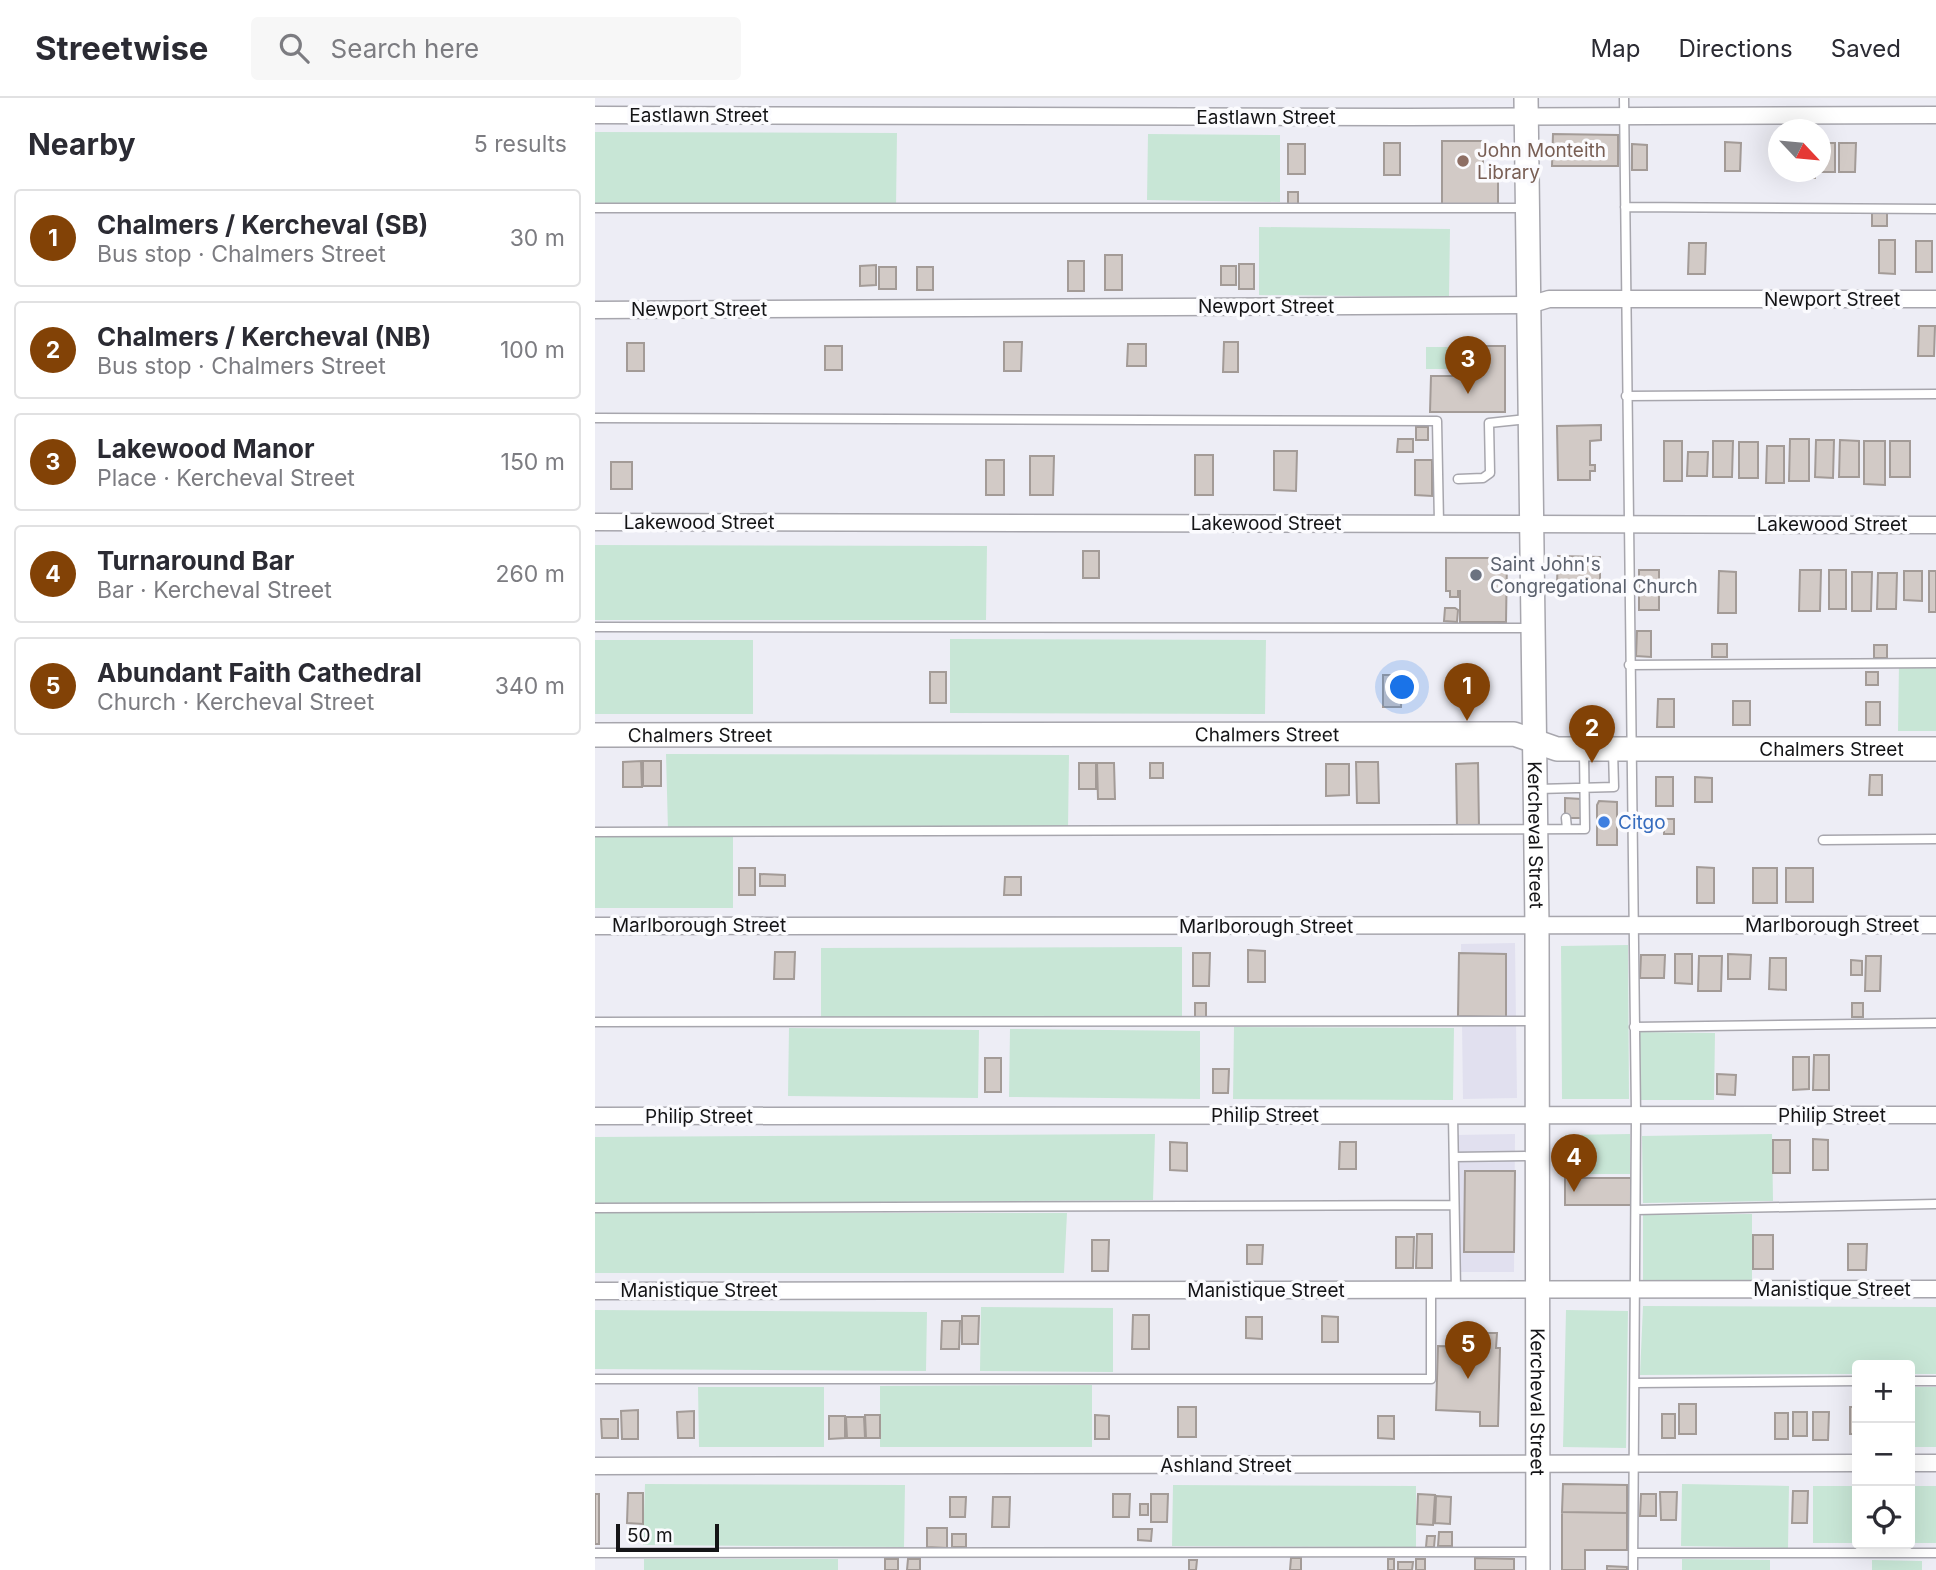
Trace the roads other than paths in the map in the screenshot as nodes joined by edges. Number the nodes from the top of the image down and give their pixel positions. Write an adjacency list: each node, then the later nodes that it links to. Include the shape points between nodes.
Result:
1 (1624, 98): 5 (lane)
2 (1527, 107): 4 (street, Eastlawn Street); 5 (street, Eastlawn Street); 7 (street, Kercheval Street)
3 (1936, 115): 5 (street, Eastlawn Street)
4 (595, 116)
5 (1624, 116): 8 (lane)
6 (595, 208): 7 (lane)
7 (1528, 208): 12 (street, Kercheval Street)
8 (1625, 208): 9 (lane); 10 (lane)
9 (1936, 209)
10 (1626, 299): 11 (street, Newport Street); 12 (street, Newport Street, via 1549,299); 15 (lane)
11 (1936, 299)
12 (1529, 305): 13 (street, Newport Street); 17 (street, Kercheval Street)
13 (595, 310)
14 (1936, 394): 15 (lane)
15 (1626, 396): 22 (lane)
16 (595, 418): 20 (lane, via 1437,421)
17 (1530, 419): 18 (lane, via 1489,423 1490,473 1483,478); 21 (street, Kercheval Street)
18 (1458, 478)
19 (595, 522): 20 (street, Lakewood Street)
20 (1440, 523): 21 (street, Lakewood Street)
21 (1532, 523): 22 (street, Lakewood Street); 25 (street, Kercheval Street)
22 (1628, 523): 23 (street, Lakewood Street); 27 (lane)
23 (1936, 524)
24 (595, 628): 25 (lane)
25 (1533, 628): 29 (street, Kercheval Street)
26 (1936, 663): 27 (lane)
27 (1629, 665): 31 (lane)
28 (595, 735): 29 (street, Chalmers Street, via 1490,733)
29 (1534, 741): 30 (street, Chalmers Street); 34 (street, Kercheval Street)
30 (1584, 749): 31 (street, Chalmers Street); 33 (lane)
31 (1622, 749): 32 (street, Chalmers Street); 33 (lane, via 1614,788); 46 (lane)
32 (1936, 749)
33 (1584, 788): 35 (lane); 39 (lane, via 1585,829)
34 (1535, 789): 35 (lane); 38 (street, Kercheval Street)
35 (1566, 789): 36 (lane)
36 (1566, 798)
37 (1566, 818): 39 (lane)
38 (1535, 829): 39 (lane); 40 (lane); 45 (street, Kercheval Street)
39 (1567, 829)
40 (595, 832)
41 (1823, 839): 42 (lane)
42 (1936, 839)
43 (1936, 925): 46 (street, Marlborough Street)
44 (595, 926): 45 (street, Marlborough Street)
45 (1537, 926): 46 (street, Marlborough Street); 47 (street, Kercheval Street)
46 (1633, 926): 50 (lane)
47 (1538, 1021): 48 (lane); 52 (street, Kercheval Street)
48 (595, 1022)
49 (1936, 1023): 50 (lane)
50 (1635, 1027): 53 (lane)
51 (1453, 1115): 52 (street, Philip Street); 55 (street, Philip Street); 57 (lane)
52 (1538, 1115): 53 (street, Philip Street); 56 (street, Kercheval Street)
53 (1636, 1115): 54 (street, Philip Street); 61 (lane)
54 (1936, 1115)
55 (595, 1116)
56 (1538, 1156): 57 (lane); 66 (street, Kercheval Street)
57 (1454, 1157): 59 (lane)
58 (1936, 1203): 61 (lane)
59 (1454, 1205): 60 (lane); 65 (lane)
60 (595, 1208)
61 (1636, 1210): 67 (lane)
62 (1936, 1289): 67 (street, Manistique Street)
63 (595, 1290): 64 (street, Manistique Street)
64 (1431, 1290): 65 (street, Manistique Street); 68 (lane, via 1431,1380)
65 (1456, 1290): 66 (street, Manistique Street)
66 (1538, 1290): 67 (street, Manistique Street); 75 (street, Kercheval Street)
67 (1636, 1290): 72 (lane)
68 (595, 1379)
69 (1852, 1381): 72 (lane)
70 (1915, 1381): 71 (lane)
71 (1936, 1381)
72 (1635, 1383): 76 (lane)
73 (1915, 1463): 74 (street)
74 (1936, 1463)
75 (1538, 1464): 76 (street, Ashland Street); 78 (street, Ashland Street); 82 (street, Kercheval Street)
76 (1634, 1464): 77 (street, Ashland Street); 80 (lane)
77 (1852, 1464)
78 (595, 1466)
79 (595, 1553): 82 (lane)
80 (1633, 1553): 81 (lane); 83 (lane)
81 (1936, 1553)
82 (1538, 1561)
83 (1633, 1570)

